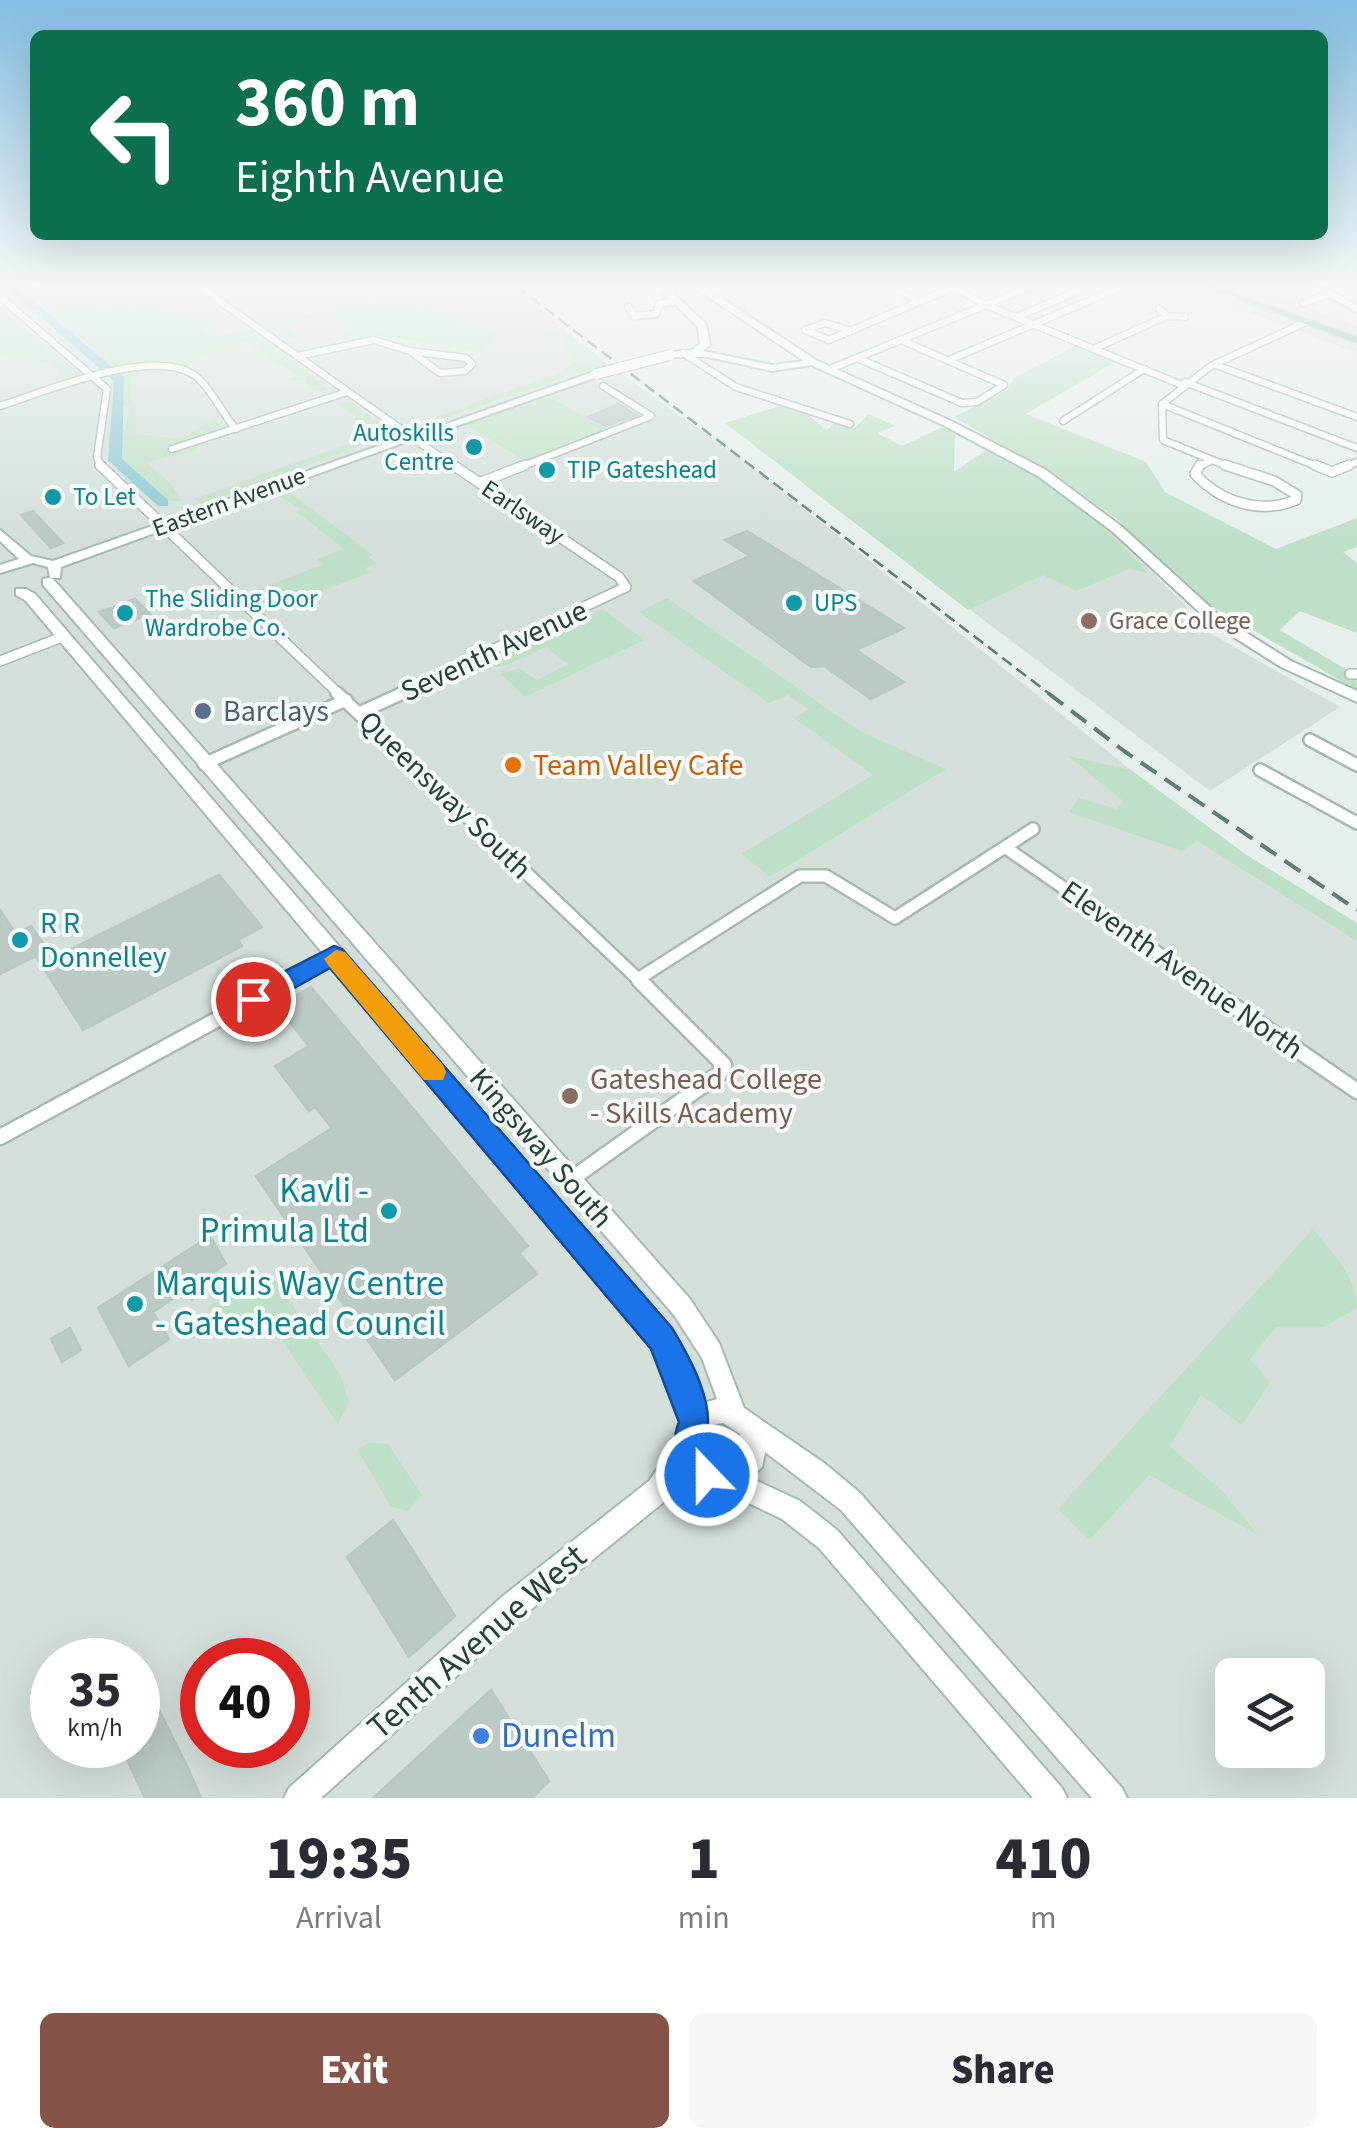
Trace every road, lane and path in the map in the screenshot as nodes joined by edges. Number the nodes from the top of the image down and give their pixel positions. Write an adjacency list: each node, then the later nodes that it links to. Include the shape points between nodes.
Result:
1 (93, 370): 17 (street)
2 (123, 370): 17 (street)
3 (183, 370): 26 (street, via 202,381)
4 (317, 370): 20 (street, Earlsway)
5 (436, 370): 6 (street)
6 (466, 370)
7 (613, 370): 27 (street, Eastern Avenue, bridge)
8 (709, 370): 25 (street, via 736,387)
9 (758, 370): 10 (street)
10 (784, 370)
11 (832, 370): 42 (street, via 1042,473 1117,529 1216,619 1286,664)
12 (885, 370): 13 (street, via 962,402 977,402 1002,387)
13 (973, 370)
14 (1144, 370): 18 (street); 24 (street)
15 (1207, 370): 18 (street)
16 (1229, 370): 23 (street)
17 (101, 376): 22 (street); 33 (street, Queensway South, via 107,395 98,464)
18 (1183, 384): 21 (street); 28 (street)
19 (604, 386): 32 (street, via 651,416)
20 (348, 392): 26 (street); 27 (street, Earlsway)
21 (1162, 404): 30 (street, via 1162,440); 31 (street, via 1332,472)
22 (0, 406)
23 (1357, 417)
24 (1063, 421)
25 (850, 424)
26 (236, 429): 29 (street)
27 (413, 437): 32 (street, Earlsway); 33 (street, Eastern Avenue)
28 (1357, 448)
29 (172, 450)
30 (1213, 459): 30 (street, via 1278,483 1296,500 1262,507 1213,491 1196,474)
31 (1357, 462)
32 (480, 483): 38 (street, Earlsway)
33 (163, 526): 37 (street, Eastern Avenue); 43 (street, Queensway South)
34 (0, 534): 35 (street)
35 (27, 560): 36 (street); 37 (street)
36 (1, 565)
37 (51, 573): 39 (street, Eastern Avenue); 46 (street, Kingsway South)
38 (626, 587): 44 (street, Seventh Avenue)
39 (12, 591): 40 (street, Kingsway South)
40 (62, 637): 41 (street); 52 (street, Kingsway South)
41 (0, 661)
42 (1357, 696)
43 (346, 700): 44 (street, Queensway South); 46 (street)
44 (359, 713): 53 (street, Queensway South)
45 (1310, 740): 47 (street)
46 (204, 764): 56 (street, Kingsway South)
47 (1357, 765)
48 (1260, 770): 49 (street, via 1286,778)
49 (1357, 823)
50 (1033, 828): 51 (street)
51 (1006, 848): 53 (street, via 895,918 830,875 800,876); 54 (street, Eleventh Avenue North)
52 (334, 956): 55 (street); 58 (street, Kingsway South, via 662,1339 676,1364)
53 (638, 979): 56 (street, Queensway South, via 724,1065)
54 (1357, 1091)
55 (0, 1137)
56 (570, 1180): 57 (street, Kingsway South, via 697,1327)
57 (743, 1422): 58 (street, via 713,1410); 59 (street, via 753,1458 742,1471); 63 (street, via 850,1502)
58 (692, 1435): 59 (street, Kingsway South); 60 (street, Tenth Avenue West)
59 (717, 1477): 60 (street, Tenth Avenue West); 62 (street, Kingsway South, via 791,1510 828,1539)
60 (658, 1490): 61 (street, Tenth Avenue West, via 513,1606)
61 (298, 1798)
62 (1052, 1798)
63 (1112, 1798)

